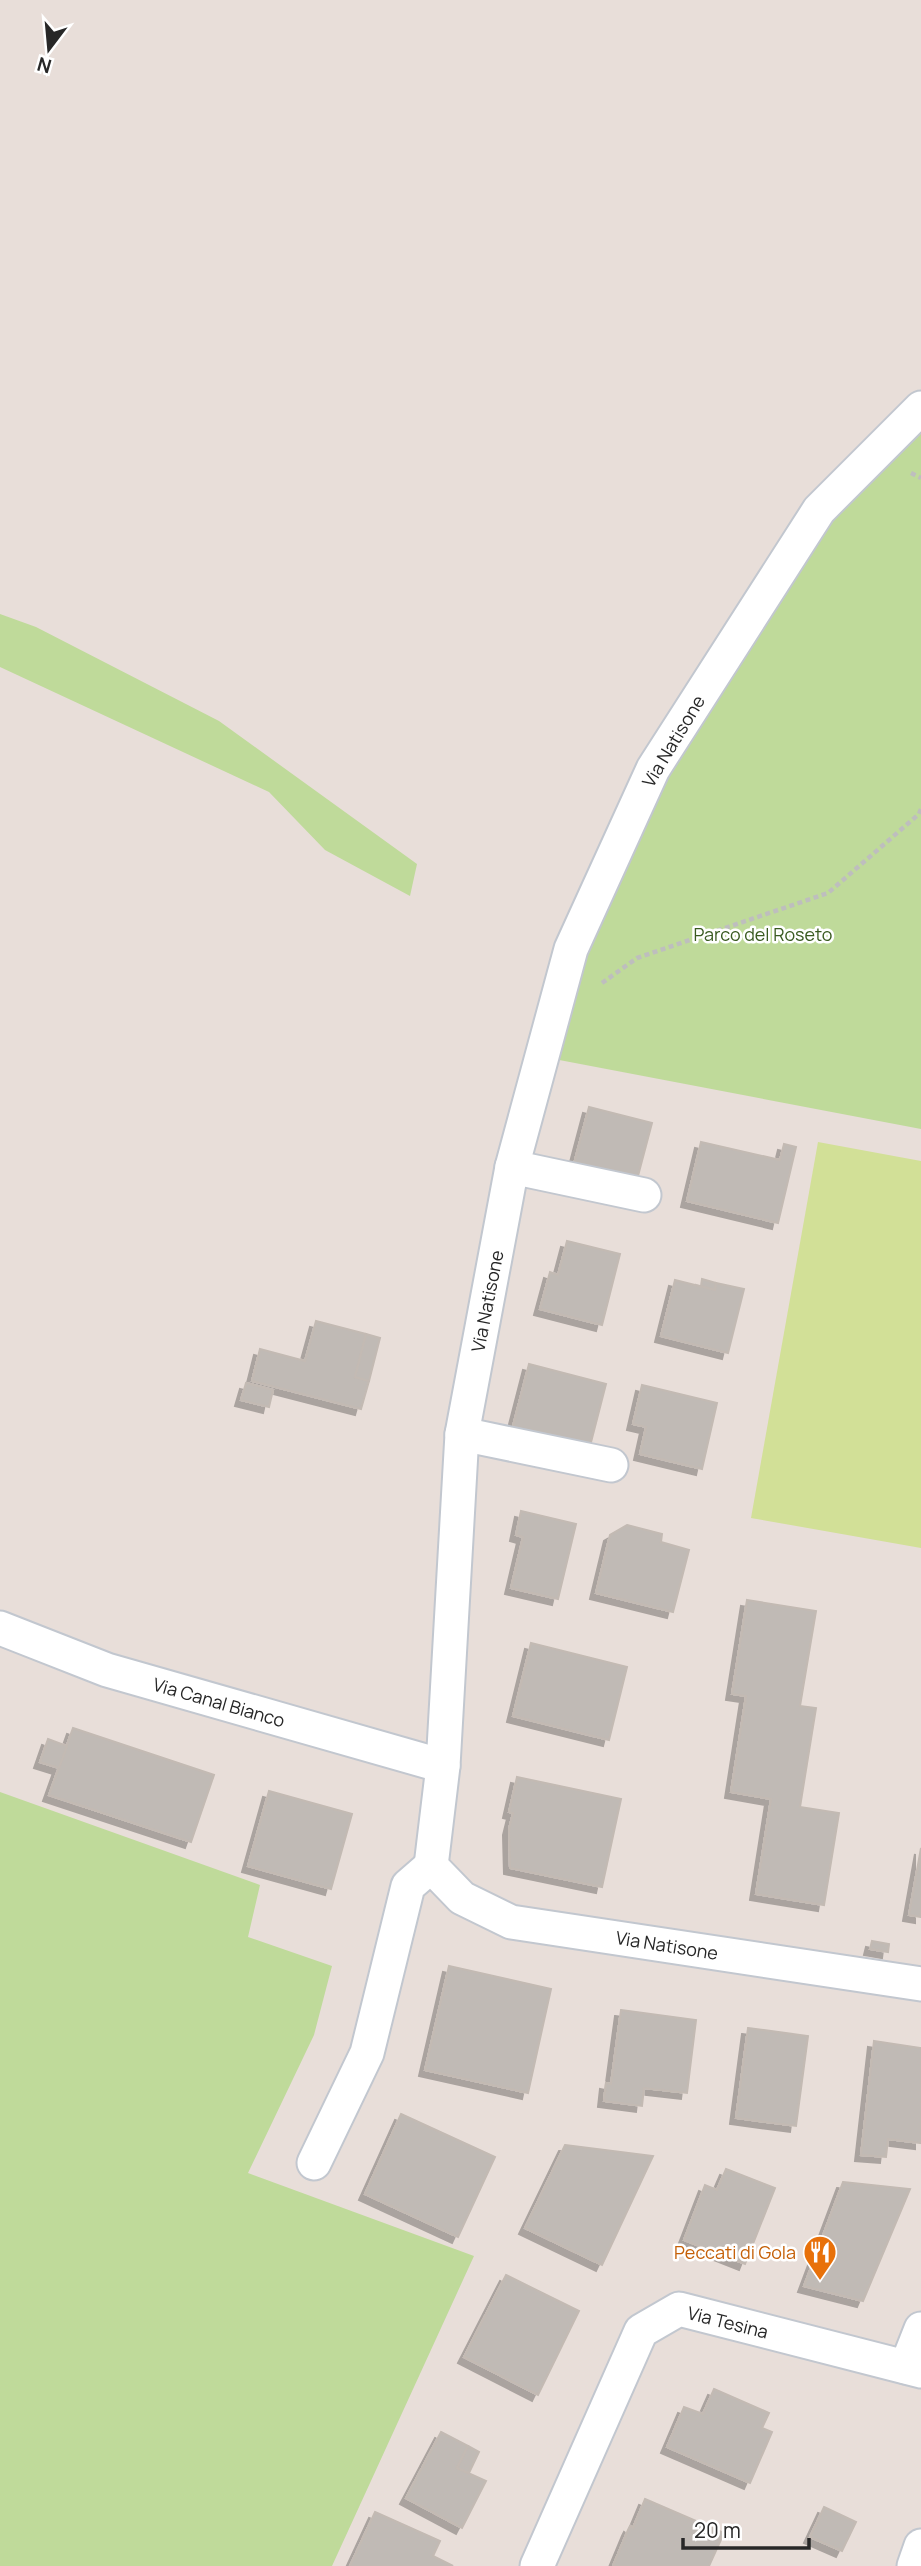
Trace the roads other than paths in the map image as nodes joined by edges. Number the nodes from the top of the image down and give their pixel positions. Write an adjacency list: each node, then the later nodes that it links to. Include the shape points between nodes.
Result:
1 (921, 408): 2 (street, Via Natisone, via 819,510 653,769 571,949)
2 (512, 1167): 3 (street); 4 (street, Via Natisone)
3 (644, 1195)
4 (462, 1434): 5 (street); 7 (street, Via Natisone)
5 (611, 1465)
6 (0, 1628): 7 (street, Via Canal Bianco, via 107,1670)
7 (443, 1766): 8 (street, Via Natisone)
8 (431, 1866): 9 (street, Via Natisone, via 462,1898 511,1922); 10 (street, via 408,1886 367,2053)
9 (921, 1983)
10 (314, 2163)
11 (921, 2329): 12 (street, Via Tesina)
12 (914, 2369): 14 (street, Via Tesina, via 680,2309 641,2331)
13 (921, 2546): 15 (street)
14 (537, 2566)
15 (914, 2566)

